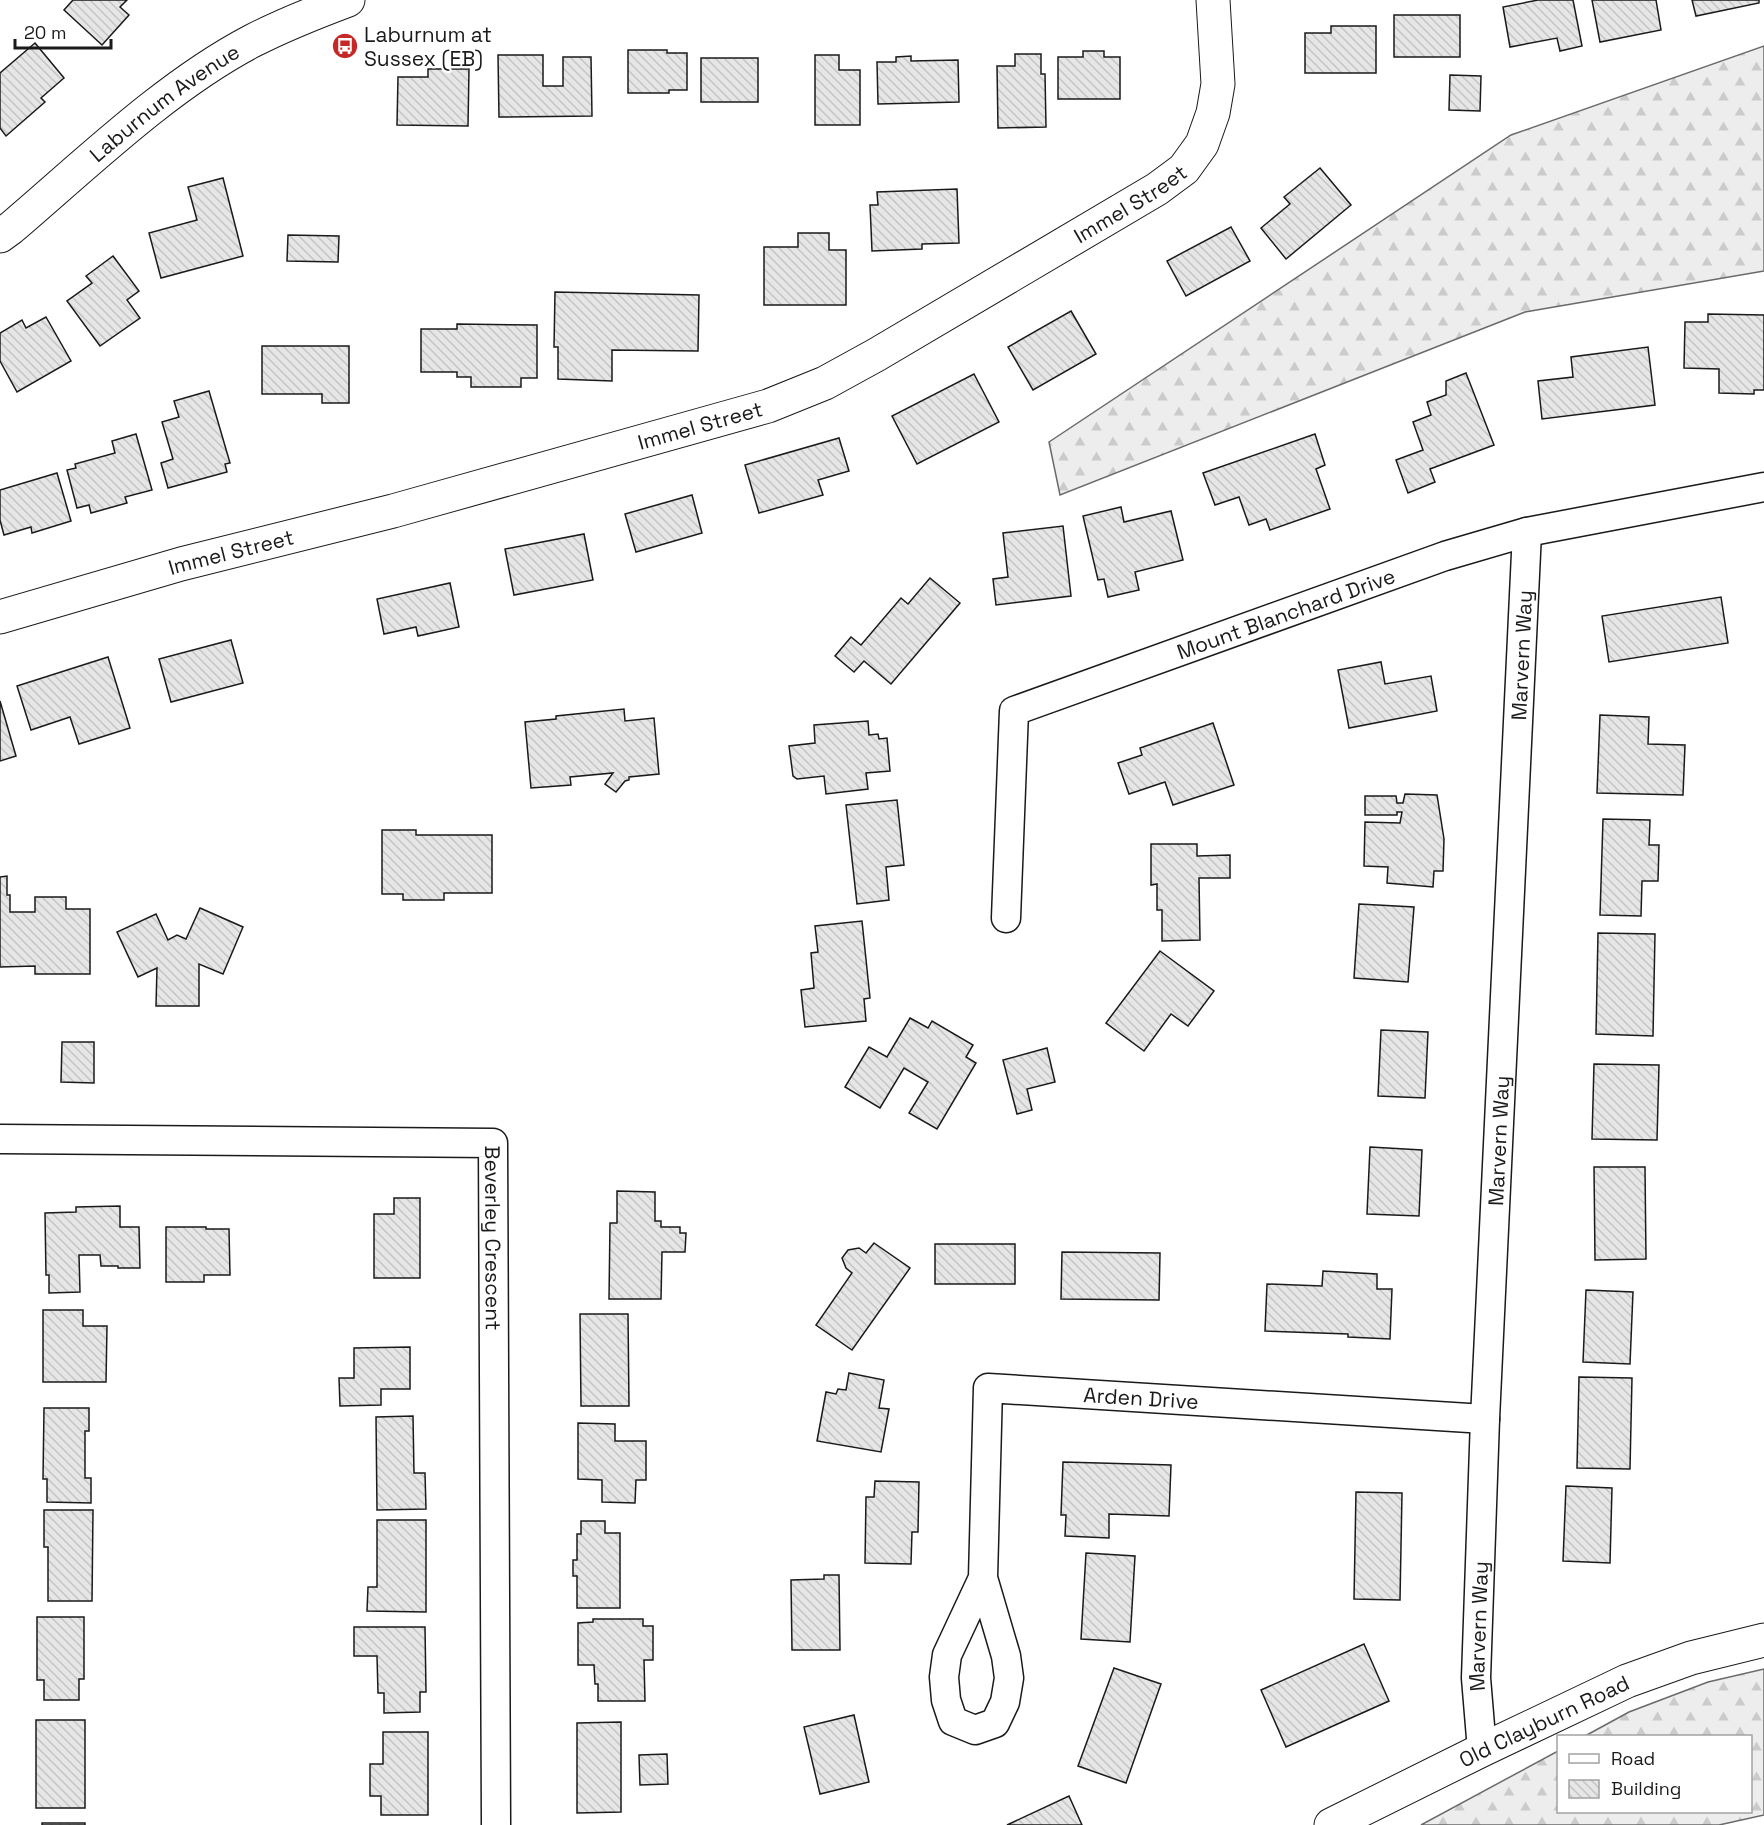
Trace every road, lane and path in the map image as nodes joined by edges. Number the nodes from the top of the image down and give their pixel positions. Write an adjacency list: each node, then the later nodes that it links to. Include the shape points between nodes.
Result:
1 (348, 0): 3 (street, Laburnum Avenue, via 252,41 204,70)
2 (1213, 0): 6 (street, Immel Street, via 1218,84 1202,144 1184,169 1018,273 825,383 768,406 393,511 180,564)
3 (0, 236)
4 (1764, 487): 5 (street, Mount Blanchard Drive)
5 (1527, 532): 7 (street, Mount Blanchard Drive, via 1445,556 1014,711); 9 (street, Marvern Way)
6 (0, 617)
7 (1006, 918)
8 (0, 1139): 13 (street, Beverley Crescent, via 493,1143)
9 (1485, 1419): 10 (street, Arden Drive, via 988,1388); 12 (street, Marvern Way, via 1476,1678)
10 (983, 1578)
11 (1764, 1640): 12 (street, Old Clayburn Road, via 1691,1658 1627,1681)
12 (1482, 1750): 14 (street, Old Clayburn Road)
13 (496, 1825)
14 (1331, 1825)

